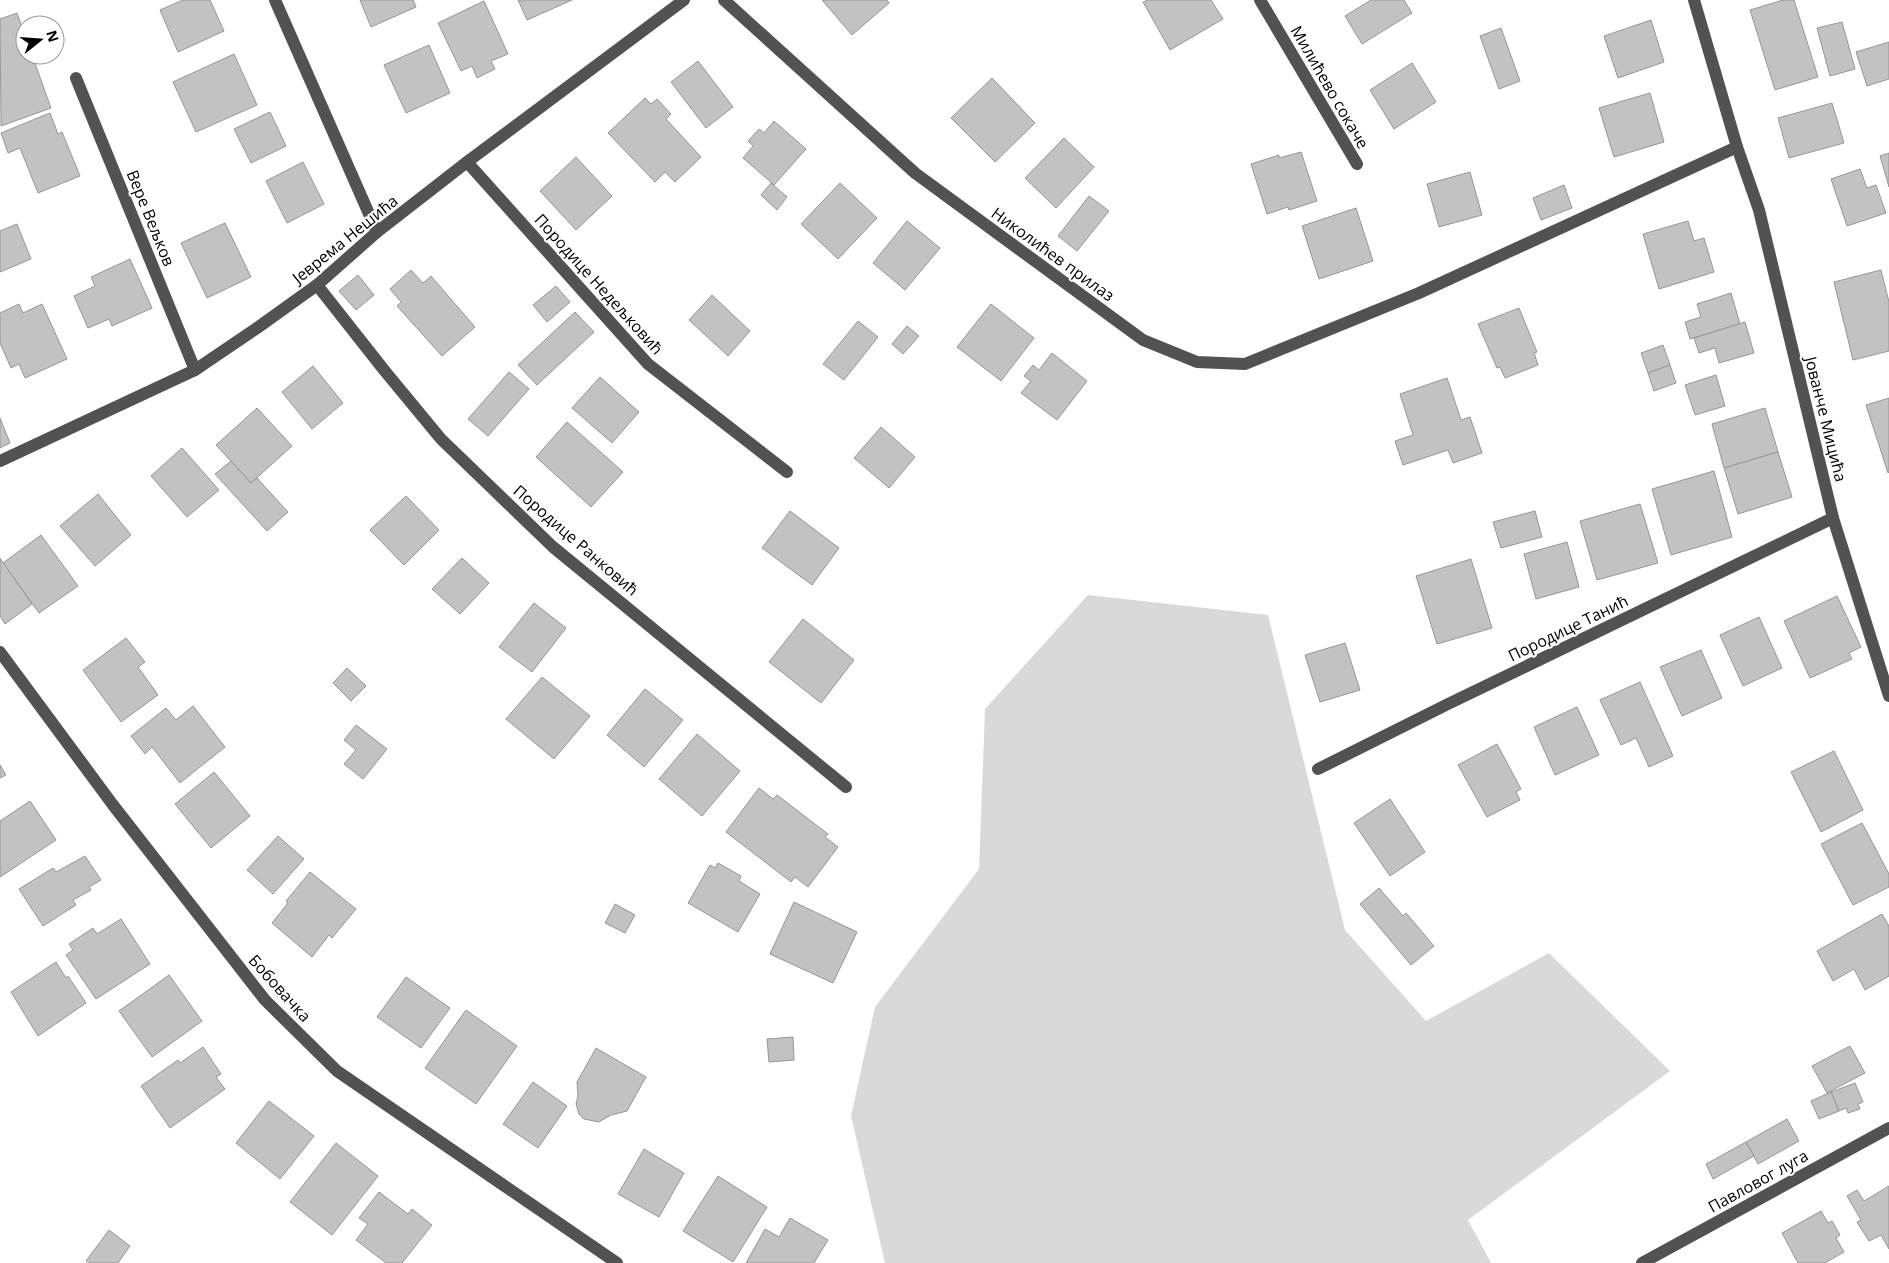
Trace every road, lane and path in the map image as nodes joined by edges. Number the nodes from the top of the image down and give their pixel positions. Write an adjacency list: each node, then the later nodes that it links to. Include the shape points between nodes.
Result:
1 (275, 0): 10 (street)
2 (684, 0): 8 (street, Јеврема Нешића)
3 (724, 0): 7 (street, Николићев прилаз, via 915,173 1143,340 1197,362 1245,364 1419,293)
4 (1260, 0): 9 (street, Милићево сокаче)
5 (1694, 0): 7 (street, Јованче Мицића)
6 (76, 78): 12 (street, Вере Вељков)
7 (1737, 147): 15 (street, Јованче Мицића, via 1759,210)
8 (467, 162): 10 (street, Јеврема Нешића); 14 (street, Породице Недељковић, via 648,364)
9 (1357, 164)
10 (377, 232): 11 (street, Јеврема Нешића)
11 (317, 285): 12 (street, Јеврема Нешића); 19 (street, Породице Ранковић, via 441,439 546,540)
12 (196, 370): 13 (street, Јеврема Нешића)
13 (0, 461)
14 (787, 472)
15 (1833, 518): 17 (street, Јованче Мицића); 18 (street, Породице Танић)
16 (0, 652): 21 (street, Бобовачка, via 113,805 265,1000 338,1071)
17 (1889, 696)
18 (1318, 769)
19 (846, 787)
20 (1889, 1128): 22 (street, Павловог луга)
21 (617, 1263)
22 (1642, 1263)

